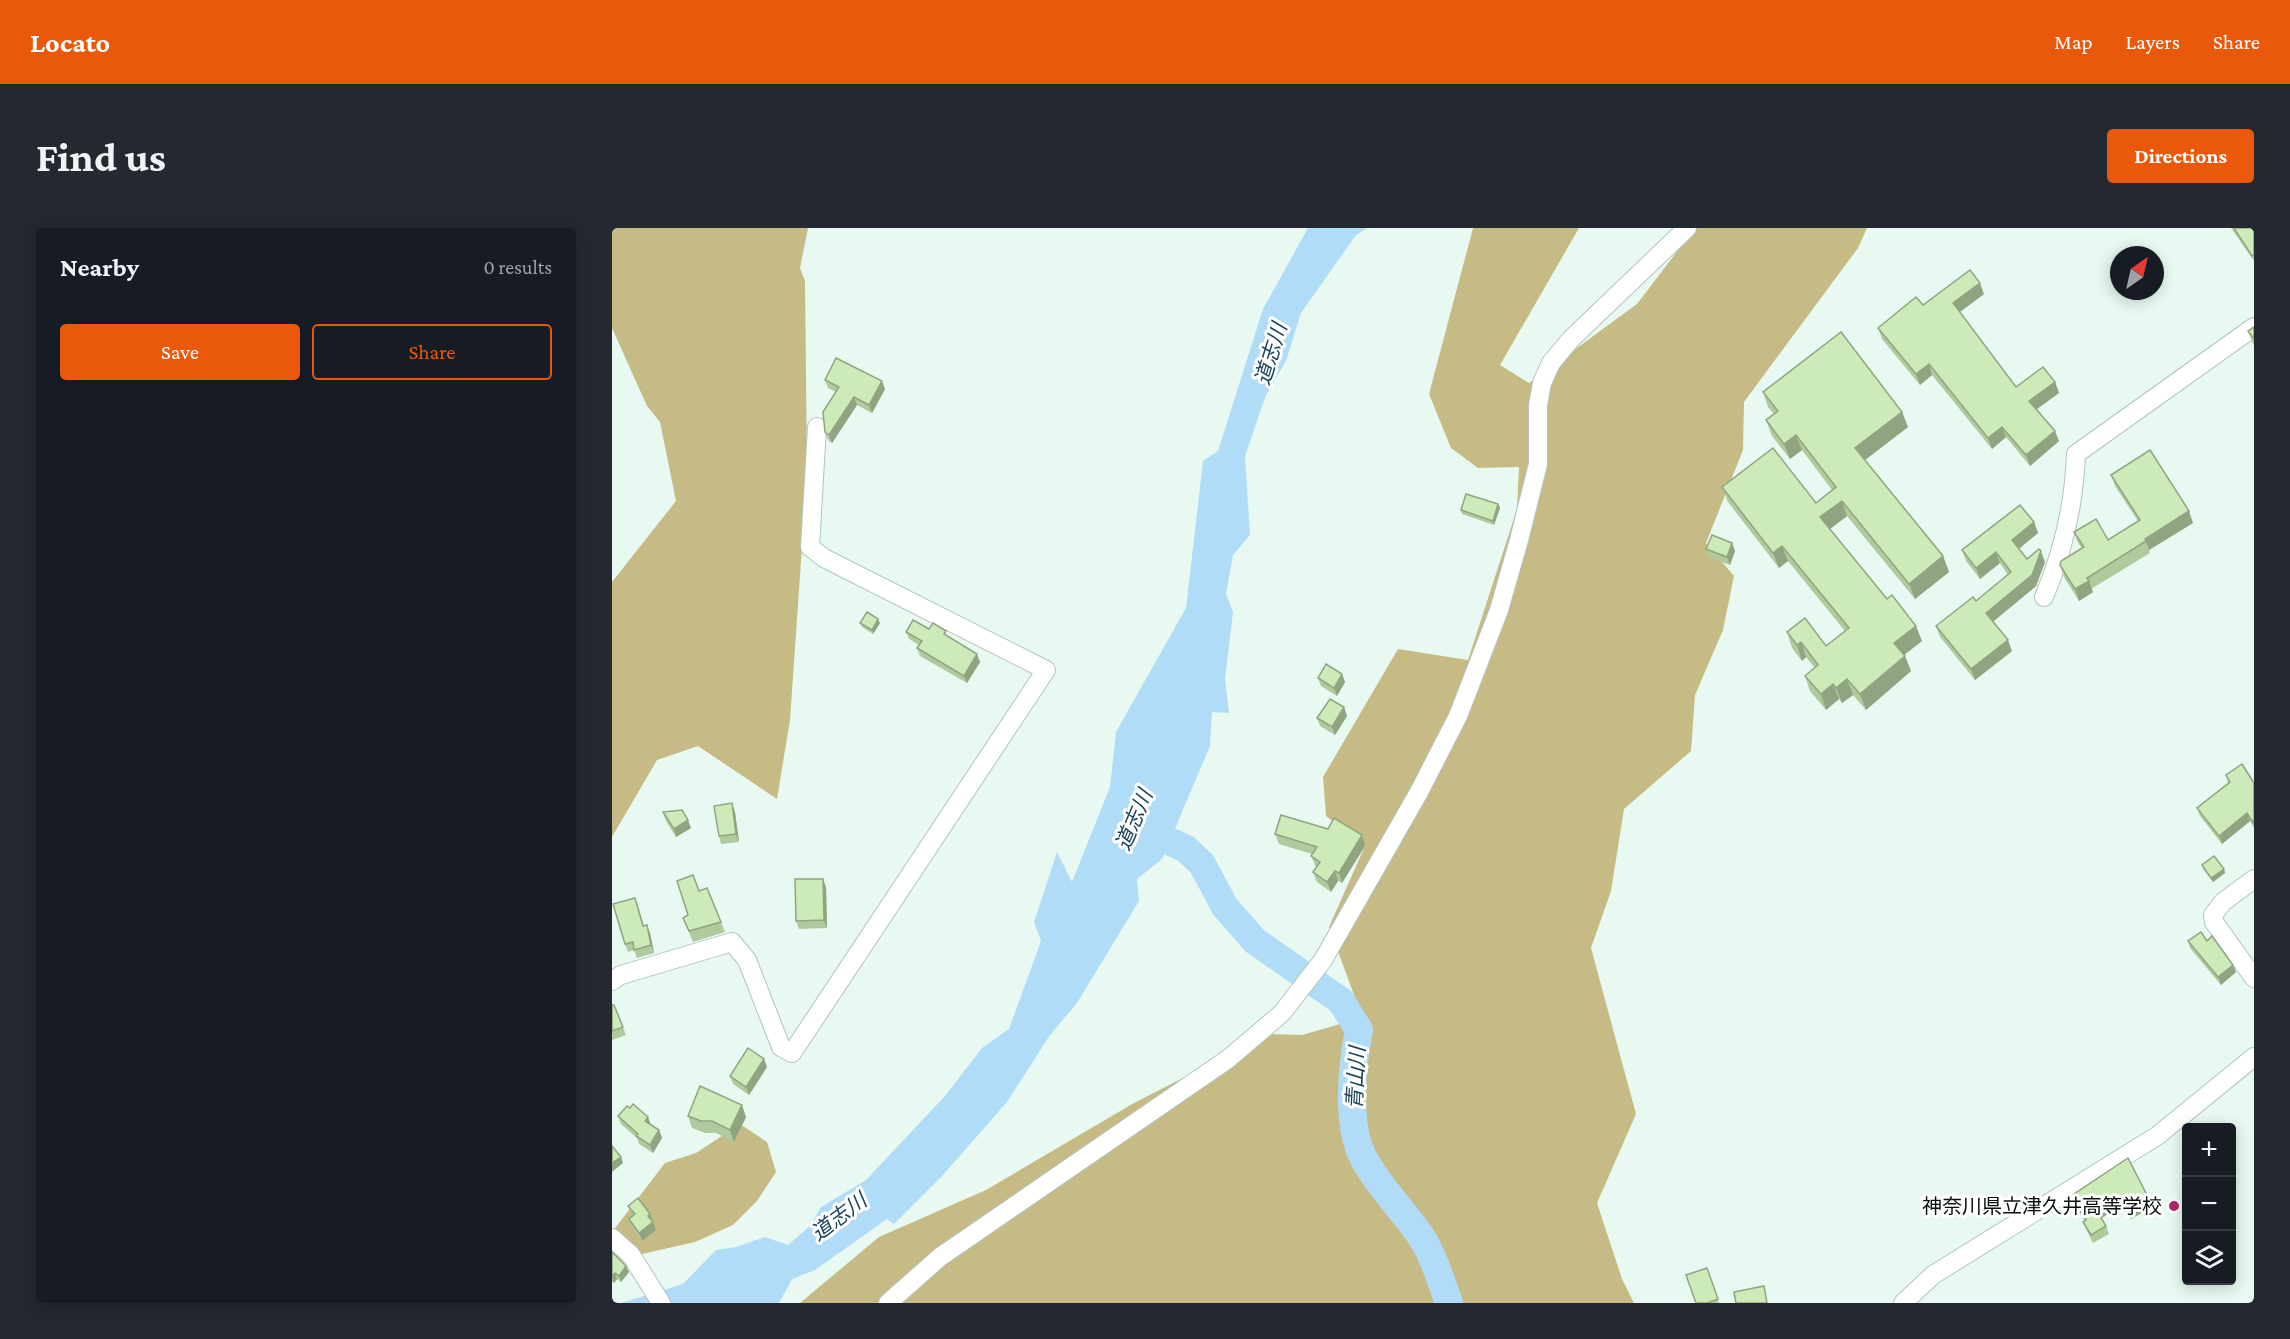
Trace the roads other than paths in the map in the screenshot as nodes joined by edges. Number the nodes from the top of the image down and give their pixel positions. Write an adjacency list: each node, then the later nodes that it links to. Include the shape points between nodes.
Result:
1 (1687, 228): 11 (street, via 1570,340 1545,374 1538,405 1538,464 1504,594 1484,651 1438,756 1304,988 1268,1026 1228,1059 947,1253)
2 (2254, 327): 4 (street, via 2076,454 2075,495 2060,561)
3 (817, 427): 7 (street, via 810,548 1046,670 792,1053 781,1047 747,960 732,942)
4 (2044, 597)
5 (2254, 879): 6 (street, via 2223,902 2213,915)
6 (2254, 978)
7 (612, 981)
8 (2254, 1057): 12 (street, via 2157,1136 1933,1275)
9 (612, 1238): 10 (street, via 631,1255)
10 (662, 1303)
11 (888, 1303)
12 (1903, 1303)

